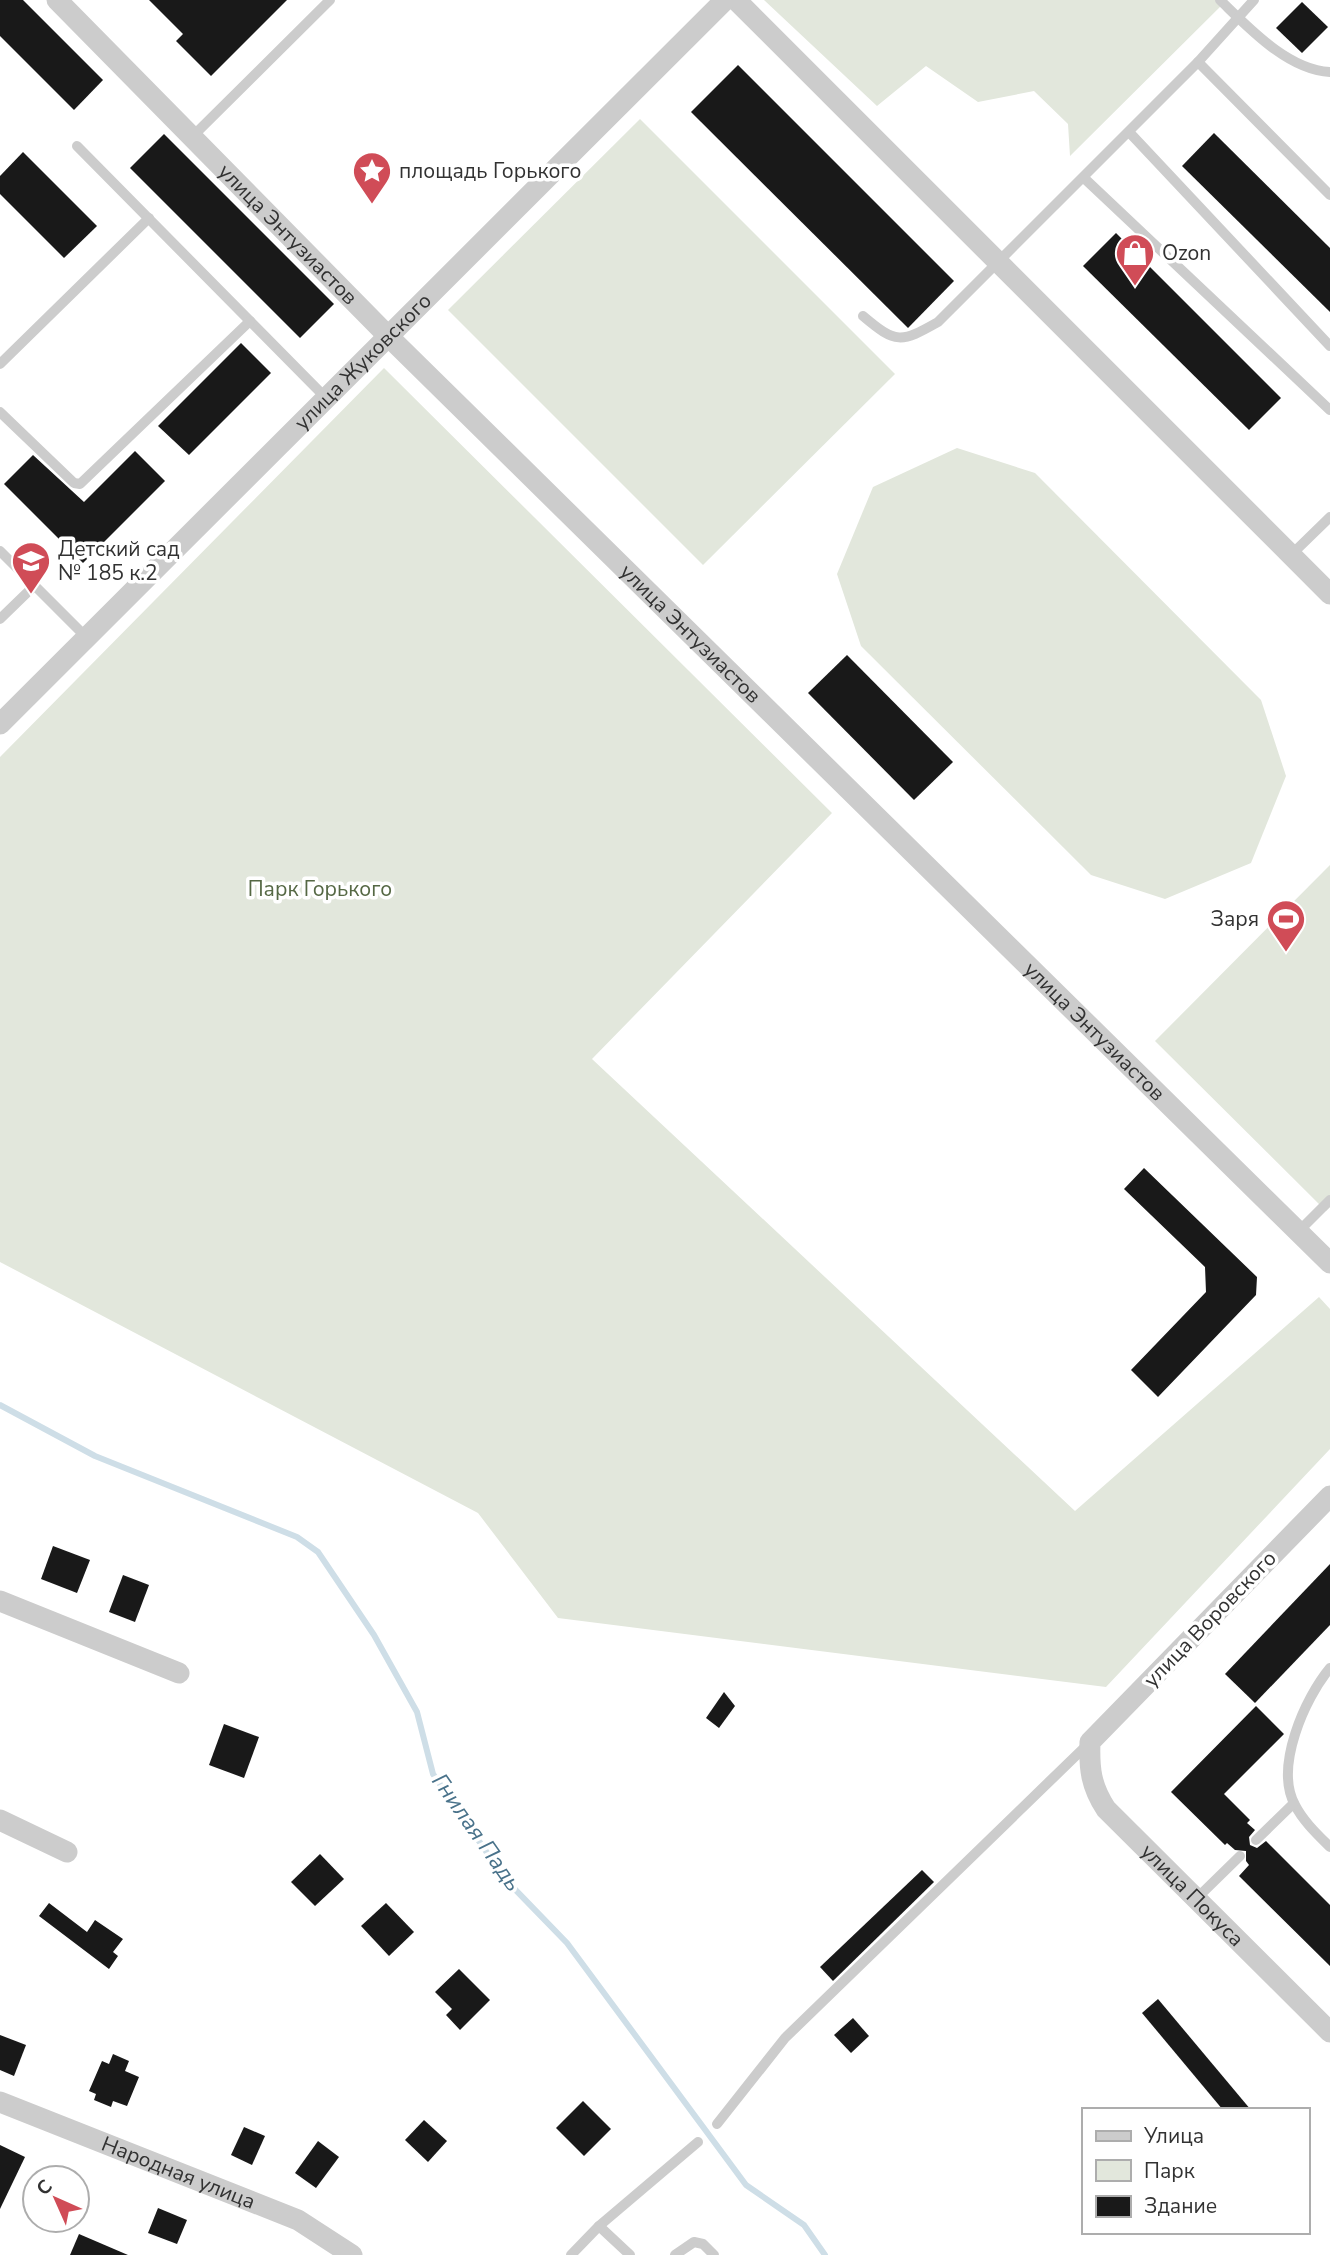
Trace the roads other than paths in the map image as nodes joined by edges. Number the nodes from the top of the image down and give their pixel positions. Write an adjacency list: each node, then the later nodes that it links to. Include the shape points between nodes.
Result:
1 (57, 0): 11 (street, улица Энтузиастов)
2 (330, 0): 11 (lane)
3 (725, 0): 19 (street, улица Жуковского)
4 (736, 0): 16 (street)
5 (1220, 0): 7 (lane)
6 (1254, 0): 7 (lane)
7 (1237, 16): 8 (lane); 9 (lane, via 1290,60 1314,71)
8 (1198, 62): 10 (lane); 14 (lane)
9 (1330, 72)
10 (1129, 132): 13 (lane); 20 (lane)
11 (192, 137): 19 (street, улица Энтузиастов)
12 (77, 146): 15 (lane)
13 (1084, 178): 16 (lane); 23 (lane)
14 (1330, 195)
15 (149, 218): 18 (lane); 21 (lane)
16 (999, 262): 17 (lane, via 938,322 910,338 884,334); 27 (street)
17 (863, 316)
18 (250, 321): 22 (lane); 24 (lane, via 80,484)
19 (387, 335): 22 (street, улица Жуковского); 34 (street, улица Энтузиастов)
20 (1330, 346)
21 (0, 364)
22 (325, 397): 31 (street, улица Жуковского)
23 (1330, 409)
24 (0, 412)
25 (1330, 517): 27 (lane)
26 (0, 551): 28 (lane)
27 (1291, 555): 29 (street)
28 (35, 585): 30 (lane); 31 (lane)
29 (1330, 594)
30 (0, 619)
31 (86, 637): 32 (street, улица Жуковского)
32 (0, 724)
33 (1330, 1200): 34 (lane)
34 (1298, 1232): 35 (street, улица Энтузиастов)
35 (1330, 1264)
36 (1330, 1496): 40 (street, улица Воровского)
37 (0, 1601): 39 (street)
38 (1329, 1670): 41 (lane, via 1310,1695 1291,1745)
39 (178, 1673)
40 (1090, 1742): 47 (street, улица Покуса, via 1089,1772 1094,1792 1106,1810); 50 (lane, via 785,2038)
41 (1293, 1804): 43 (lane); 44 (lane)
42 (0, 1820): 45 (street)
43 (1256, 1840)
44 (1330, 1847)
45 (67, 1852)
46 (1240, 1856): 47 (lane)
47 (1196, 1899): 48 (street, улица Покуса)
48 (1330, 2032)
49 (0, 2102): 53 (street, Народная улица, via 298,2220)
50 (717, 2124)
51 (698, 2142): 52 (lane)
52 (599, 2226): 54 (lane); 55 (lane)
53 (352, 2255)
54 (571, 2255)
55 (630, 2255)
56 (675, 2255): 57 (lane, via 694,2242)
57 (714, 2255)

